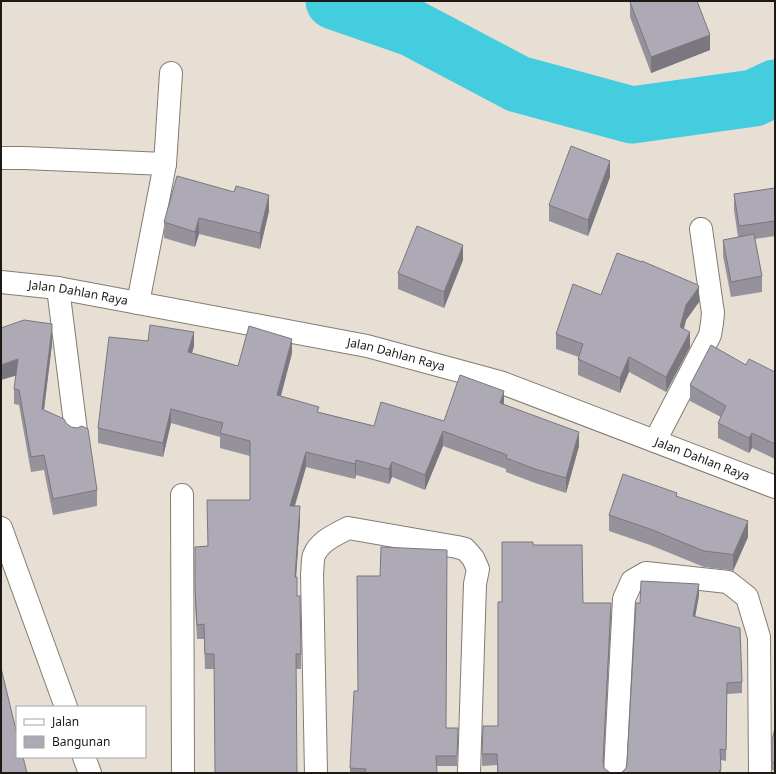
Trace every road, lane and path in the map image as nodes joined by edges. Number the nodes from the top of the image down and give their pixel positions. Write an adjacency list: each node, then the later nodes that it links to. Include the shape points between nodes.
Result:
1 (171, 73): 3 (street)
2 (1, 158): 3 (street)
3 (165, 164): 7 (street)
4 (701, 230): 9 (street, via 713,313 710,335)
5 (1, 282): 6 (street, Jalan Dahlan Raya)
6 (58, 288): 7 (street, Jalan Dahlan Raya); 8 (street)
7 (138, 303): 9 (street, Jalan Dahlan Raya, via 367,346 500,382)
8 (76, 431)
9 (655, 441): 10 (street, Jalan Dahlan Raya)
10 (775, 487)
11 (182, 495): 17 (street)
12 (1, 528): 14 (street)
13 (767, 639): 20 (street, via 747,597 728,582 646,573 632,581 624,599); 21 (street)
14 (66, 706)
15 (84, 758): 16 (street)
16 (90, 773)
17 (183, 773)
18 (316, 773): 19 (street, via 312,574 314,556 322,544 348,528 457,547 465,549 473,558 478,569 475,584)
19 (469, 773)
20 (615, 773)
21 (760, 773)

